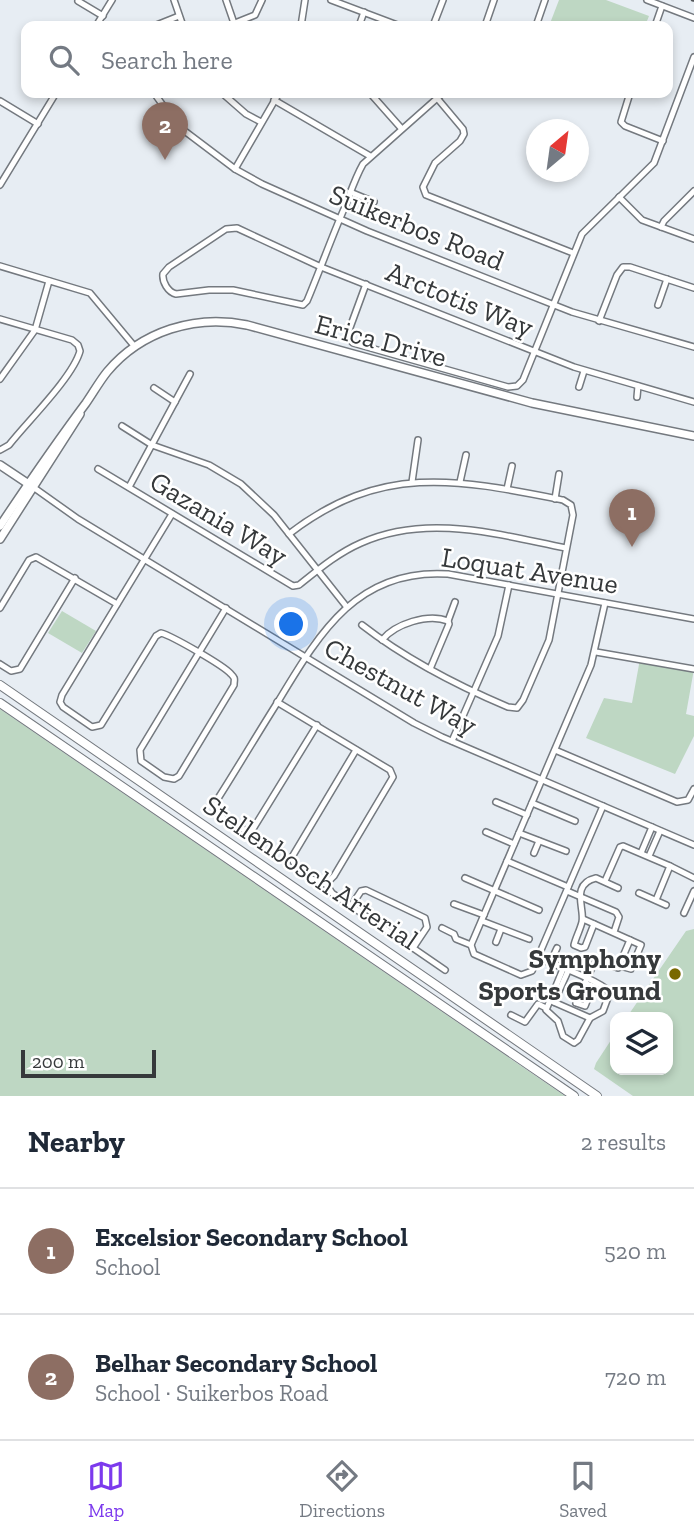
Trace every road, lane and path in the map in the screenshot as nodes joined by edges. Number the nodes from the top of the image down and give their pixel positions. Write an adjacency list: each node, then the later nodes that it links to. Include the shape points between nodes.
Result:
1 (112, 0): 14 (street)
2 (174, 0): 15 (street)
3 (226, 0): 20 (street)
4 (261, 0): 21 (street, via 255,15)
5 (305, 0): 22 (street)
6 (331, 0): 13 (street)
7 (443, 0): 25 (street)
8 (494, 0): 26 (street)
9 (545, 0): 27 (street)
10 (647, 0): 12 (street)
11 (78, 1): 14 (street)
12 (662, 6): 16 (street); 28 (street)
13 (364, 12): 23 (street); 24 (street)
14 (103, 16): 17 (street)
15 (179, 16): 18 (street); 19 (street)
16 (694, 18)
17 (100, 21)
18 (166, 21)
19 (181, 21)
20 (234, 21)
21 (243, 21)
22 (303, 21)
23 (361, 21)
24 (387, 21)
25 (435, 21)
26 (487, 21)
27 (538, 21)
28 (657, 21)
29 (694, 57): 41 (street)
30 (53, 98): 39 (street)
31 (158, 98): 43 (street, Suikerbos Road, via 178,126)
32 (228, 98): 38 (street)
33 (374, 98): 40 (street)
34 (437, 98): 40 (street); 52 (street, via 464,134 431,169 423,187 426,195)
35 (628, 98): 41 (street, via 621,122)
36 (274, 100): 38 (street); 42 (street)
37 (0, 101): 39 (street)
38 (261, 122): 43 (street)
39 (38, 124): 44 (street)
40 (401, 128): 42 (street)
41 (663, 141): 47 (street, via 654,163)
42 (370, 156): 46 (street)
43 (235, 169): 49 (street, Suikerbos Road)
44 (0, 185)
45 (694, 191): 50 (street)
46 (350, 192): 48 (street); 49 (street)
47 (619, 197): 50 (street, via 638,218); 52 (street, via 582,234)
48 (374, 202)
49 (340, 219): 54 (street); 59 (street, Suikerbos Road)
50 (661, 227): 51 (street)
51 (694, 239)
52 (573, 254): 59 (street)
53 (0, 266): 56 (street)
54 (321, 267): 54 (street, Arctotis Way, via 307,301 298,306 233,290 176,295 163,277 169,267 232,227); 57 (street, Arctotis Way)
55 (667, 279): 58 (street); 60 (street); 62 (street, via 620,268)
56 (49, 281): 63 (street); 64 (street, via 90,293)
57 (366, 285): 66 (street, Arctotis Way); 66 (street, via 348,333 353,343 513,387 523,380)
58 (694, 288)
59 (553, 304): 62 (street, Suikerbos Road); 66 (street)
60 (658, 305)
61 (0, 319): 63 (street)
62 (599, 320): 65 (street, Suikerbos Road)
63 (35, 330): 69 (street); 80 (street, via 72,340 80,354 9,445)
64 (135, 347): 77 (main road, Erica Drive, via 189,324 240,323 532,403); 88 (main road, Erica Drive, via 107,372)
65 (694, 347)
66 (534, 351): 67 (street, Arctotis Way)
67 (584, 371): 70 (street, Arctotis Way); 71 (street)
68 (190, 373): 74 (street)
69 (0, 379)
70 (638, 386): 73 (street); 75 (street, Arctotis Way)
71 (579, 387)
72 (154, 388): 74 (street)
73 (637, 397)
74 (175, 402): 79 (street)
75 (694, 402)
76 (122, 426): 79 (street)
77 (694, 436)
78 (418, 440): 86 (street)
79 (152, 445): 89 (street); 94 (street, via 236,480)
80 (0, 450)
81 (466, 455): 87 (street)
82 (0, 465): 88 (main road)
83 (512, 466): 90 (street)
84 (98, 469): 89 (street, Gazania Way)
85 (559, 474): 91 (street)
86 (412, 482): 87 (street); 94 (street, via 345,500)
87 (460, 482): 90 (street)
88 (31, 486): 93 (main road, Erica Drive); 95 (main road, Erica Drive); 97 (street, Chestnut Way)
89 (129, 487): 92 (street, Gazania Way)
90 (508, 489): 91 (street)
91 (555, 499): 96 (street, via 571,505)
92 (172, 514): 97 (street); 98 (street, Gazania Way, via 293,586)
93 (0, 526)
94 (289, 534): 98 (street)
95 (0, 539)
96 (566, 548): 98 (street, via 480,531 420,527 361,543); 101 (street)
97 (144, 559): 104 (street); 107 (street, Chestnut Way)
98 (318, 570): 105 (street)
99 (75, 578): 104 (street); 106 (street, via 33,557); 115 (street, via 20,669 11,671)
100 (509, 585): 101 (street, Loquat Avenue); 105 (street, Loquat Avenue, via 424,574 386,583); 119 (street, via 501,627)
101 (558, 594): 103 (street, Loquat Avenue); 119 (street, via 546,646 520,706 511,708)
102 (455, 602): 109 (street)
103 (605, 603): 108 (street, Loquat Avenue); 112 (street)
104 (117, 604): 113 (street, via 61,699 63,707 88,725 101,725 156,636 168,635)
105 (346, 606): 114 (street, Loquat Avenue)
106 (0, 608)
107 (226, 608): 113 (street); 114 (street, Chestnut Way)
108 (694, 619)
109 (448, 621): 111 (street, via 410,623); 117 (street)
110 (362, 625): 111 (street)
111 (382, 640): 117 (street)
112 (596, 652): 116 (street); 125 (street)
113 (198, 654): 113 (street, via 232,674 234,685 179,776 169,779 141,761 140,750)
114 (305, 657): 120 (street, Loquat Avenue); 123 (street, Chestnut Way)
115 (0, 664)
116 (694, 669)
117 (429, 670): 119 (street)
118 (0, 685): 185 (main road, Stellenbosch Arterial)
119 (473, 692): 123 (street)
120 (277, 702): 122 (street); 122 (street, Loquat Avenue, via 216,804 218,814 242,830 250,831 258,823)
121 (0, 703): 184 (main road, Stellenbosch Arterial)
122 (317, 725): 124 (street)
123 (452, 741): 126 (street, Chestnut Way)
124 (356, 750): 149 (street, via 292,857 299,870); 149 (street, via 390,770 392,780)
125 (555, 750): 126 (street); 127 (street, via 677,802 688,800)
126 (542, 780): 129 (street); 130 (street, Chestnut Way)
127 (694, 789)
128 (496, 802): 131 (street)
129 (532, 803): 131 (street); 132 (street)
130 (603, 806): 133 (street, Chestnut Way); 151 (street)
131 (527, 816): 136 (street)
132 (575, 821)
133 (652, 827): 134 (street, Chestnut Way); 142 (street)
134 (660, 831): 139 (street, Chestnut Way); 143 (street)
135 (486, 832): 138 (street)
136 (519, 833): 137 (street); 138 (street)
137 (540, 841): 140 (street); 141 (street)
138 (514, 844): 144 (street)
139 (694, 845)
140 (566, 851)
141 (534, 853)
142 (641, 853): 143 (street); 148 (street, via 621,846)
143 (649, 856): 145 (street)
144 (507, 862): 151 (street); 152 (street)
145 (670, 866): 147 (street); 156 (street)
146 (465, 878): 152 (street)
147 (694, 878)
148 (606, 881): 150 (street); 155 (street, via 592,878)
149 (326, 884): 159 (street)
150 (618, 888)
151 (567, 889): 155 (street); 174 (street)
152 (494, 891): 160 (street); 162 (street)
153 (694, 891): 161 (street)
154 (639, 893): 156 (street)
155 (579, 897): 163 (street); 167 (street, via 616,912)
156 (656, 900): 158 (street)
157 (454, 904): 162 (street)
158 (666, 905)
159 (351, 906): 172 (street); 172 (street, via 366,890 425,918 427,927)
160 (539, 910)
161 (684, 914)
162 (483, 918): 166 (street); 171 (street)
163 (583, 919): 164 (street); 164 (street, via 574,944 581,948)
164 (594, 924): 167 (street)
165 (442, 928): 171 (street)
166 (501, 929): 168 (street); 170 (street)
167 (614, 932): 169 (street)
168 (529, 939)
169 (630, 940): 176 (street); 176 (street, via 641,948 631,969)
170 (496, 942)
171 (471, 945): 174 (street, via 478,957 521,975 533,971)
172 (413, 948): 177 (street)
173 (556, 948): 175 (street)
174 (538, 958): 175 (street)
175 (550, 963): 178 (street)
176 (620, 966): 179 (street, via 597,962)
177 (445, 970)
178 (566, 970): 179 (street); 180 (street)
179 (586, 981): 183 (street, via 606,988 610,995 603,1012)
180 (552, 1001): 181 (street); 183 (street)
181 (546, 1008): 182 (street, via 538,1004 525,1022); 183 (street, via 572,1043 579,1040)
182 (511, 1015)
183 (590, 1018)
184 (574, 1096)
185 (597, 1096)

